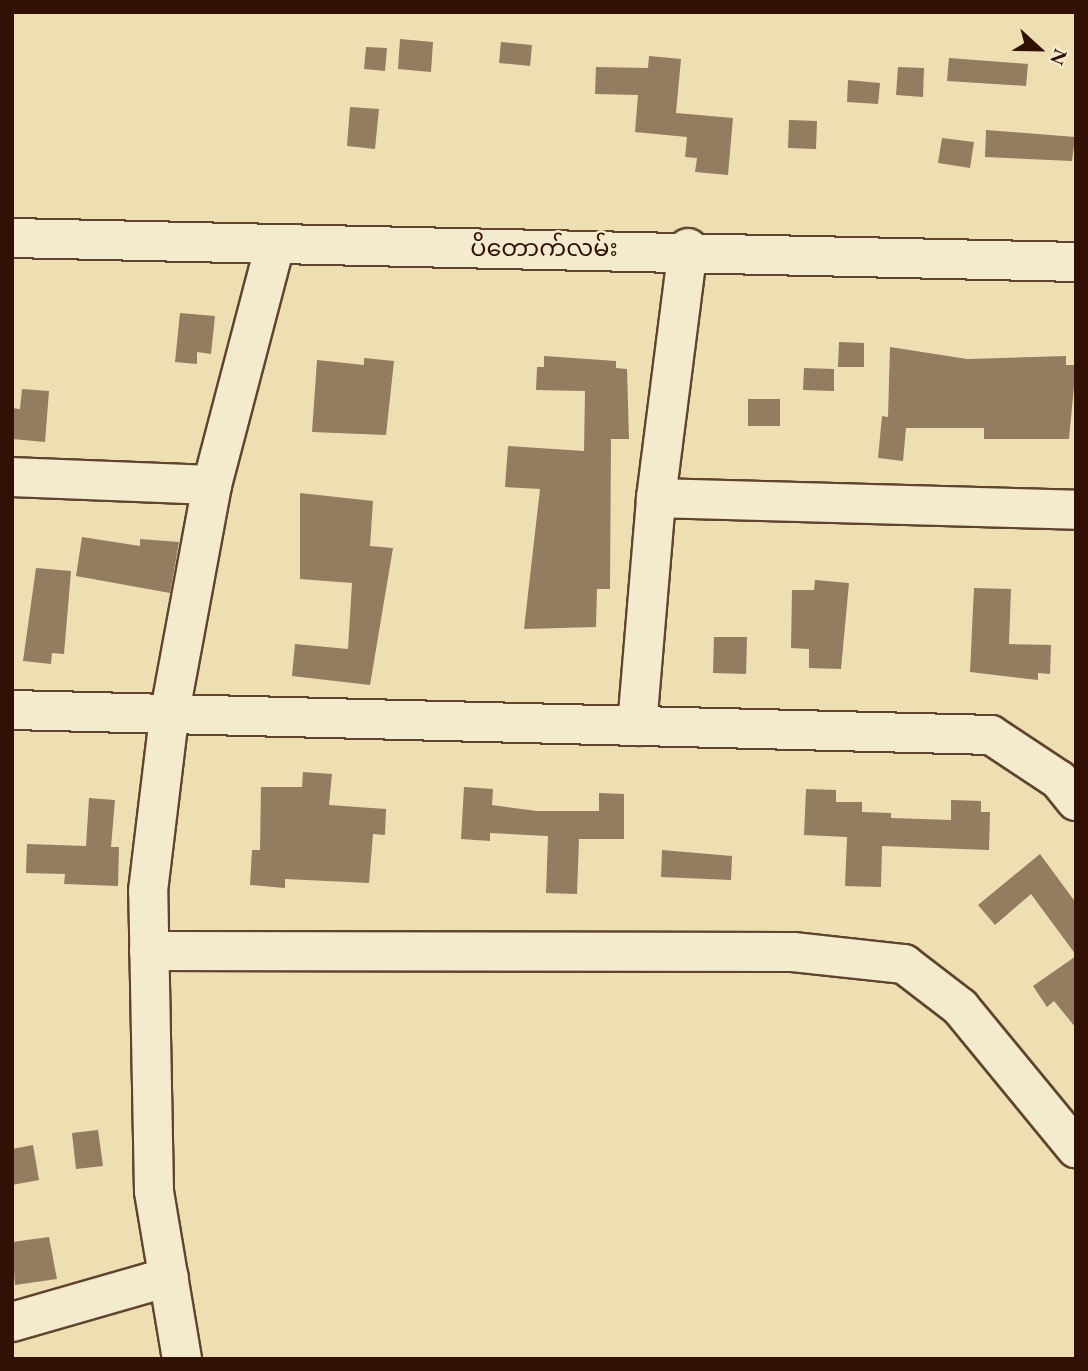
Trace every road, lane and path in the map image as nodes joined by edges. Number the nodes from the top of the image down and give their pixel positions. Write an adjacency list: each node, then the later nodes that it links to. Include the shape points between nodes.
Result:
1 (12, 238): 2 (street, ပိတောက်လမ်း)
2 (274, 248): 3 (street, ပိတောက်လမ်း); 6 (street)
3 (688, 248): 4 (street, ပိတောက်လမ်း); 7 (street)
4 (1076, 262)
5 (12, 477): 6 (street)
6 (212, 485): 10 (street)
7 (656, 498): 8 (street); 11 (street)
8 (1076, 510)
9 (12, 710): 10 (street)
10 (169, 717): 11 (street); 13 (street, via 148,891)
11 (637, 726): 12 (street, via 991,735 1059,780)
12 (1076, 801)
13 (149, 951): 14 (street, via 793,952 904,964 960,1007); 15 (street, via 155,1191)
14 (1076, 1148)
15 (169, 1277): 16 (street); 17 (street)
16 (12, 1322)
17 (182, 1359)

